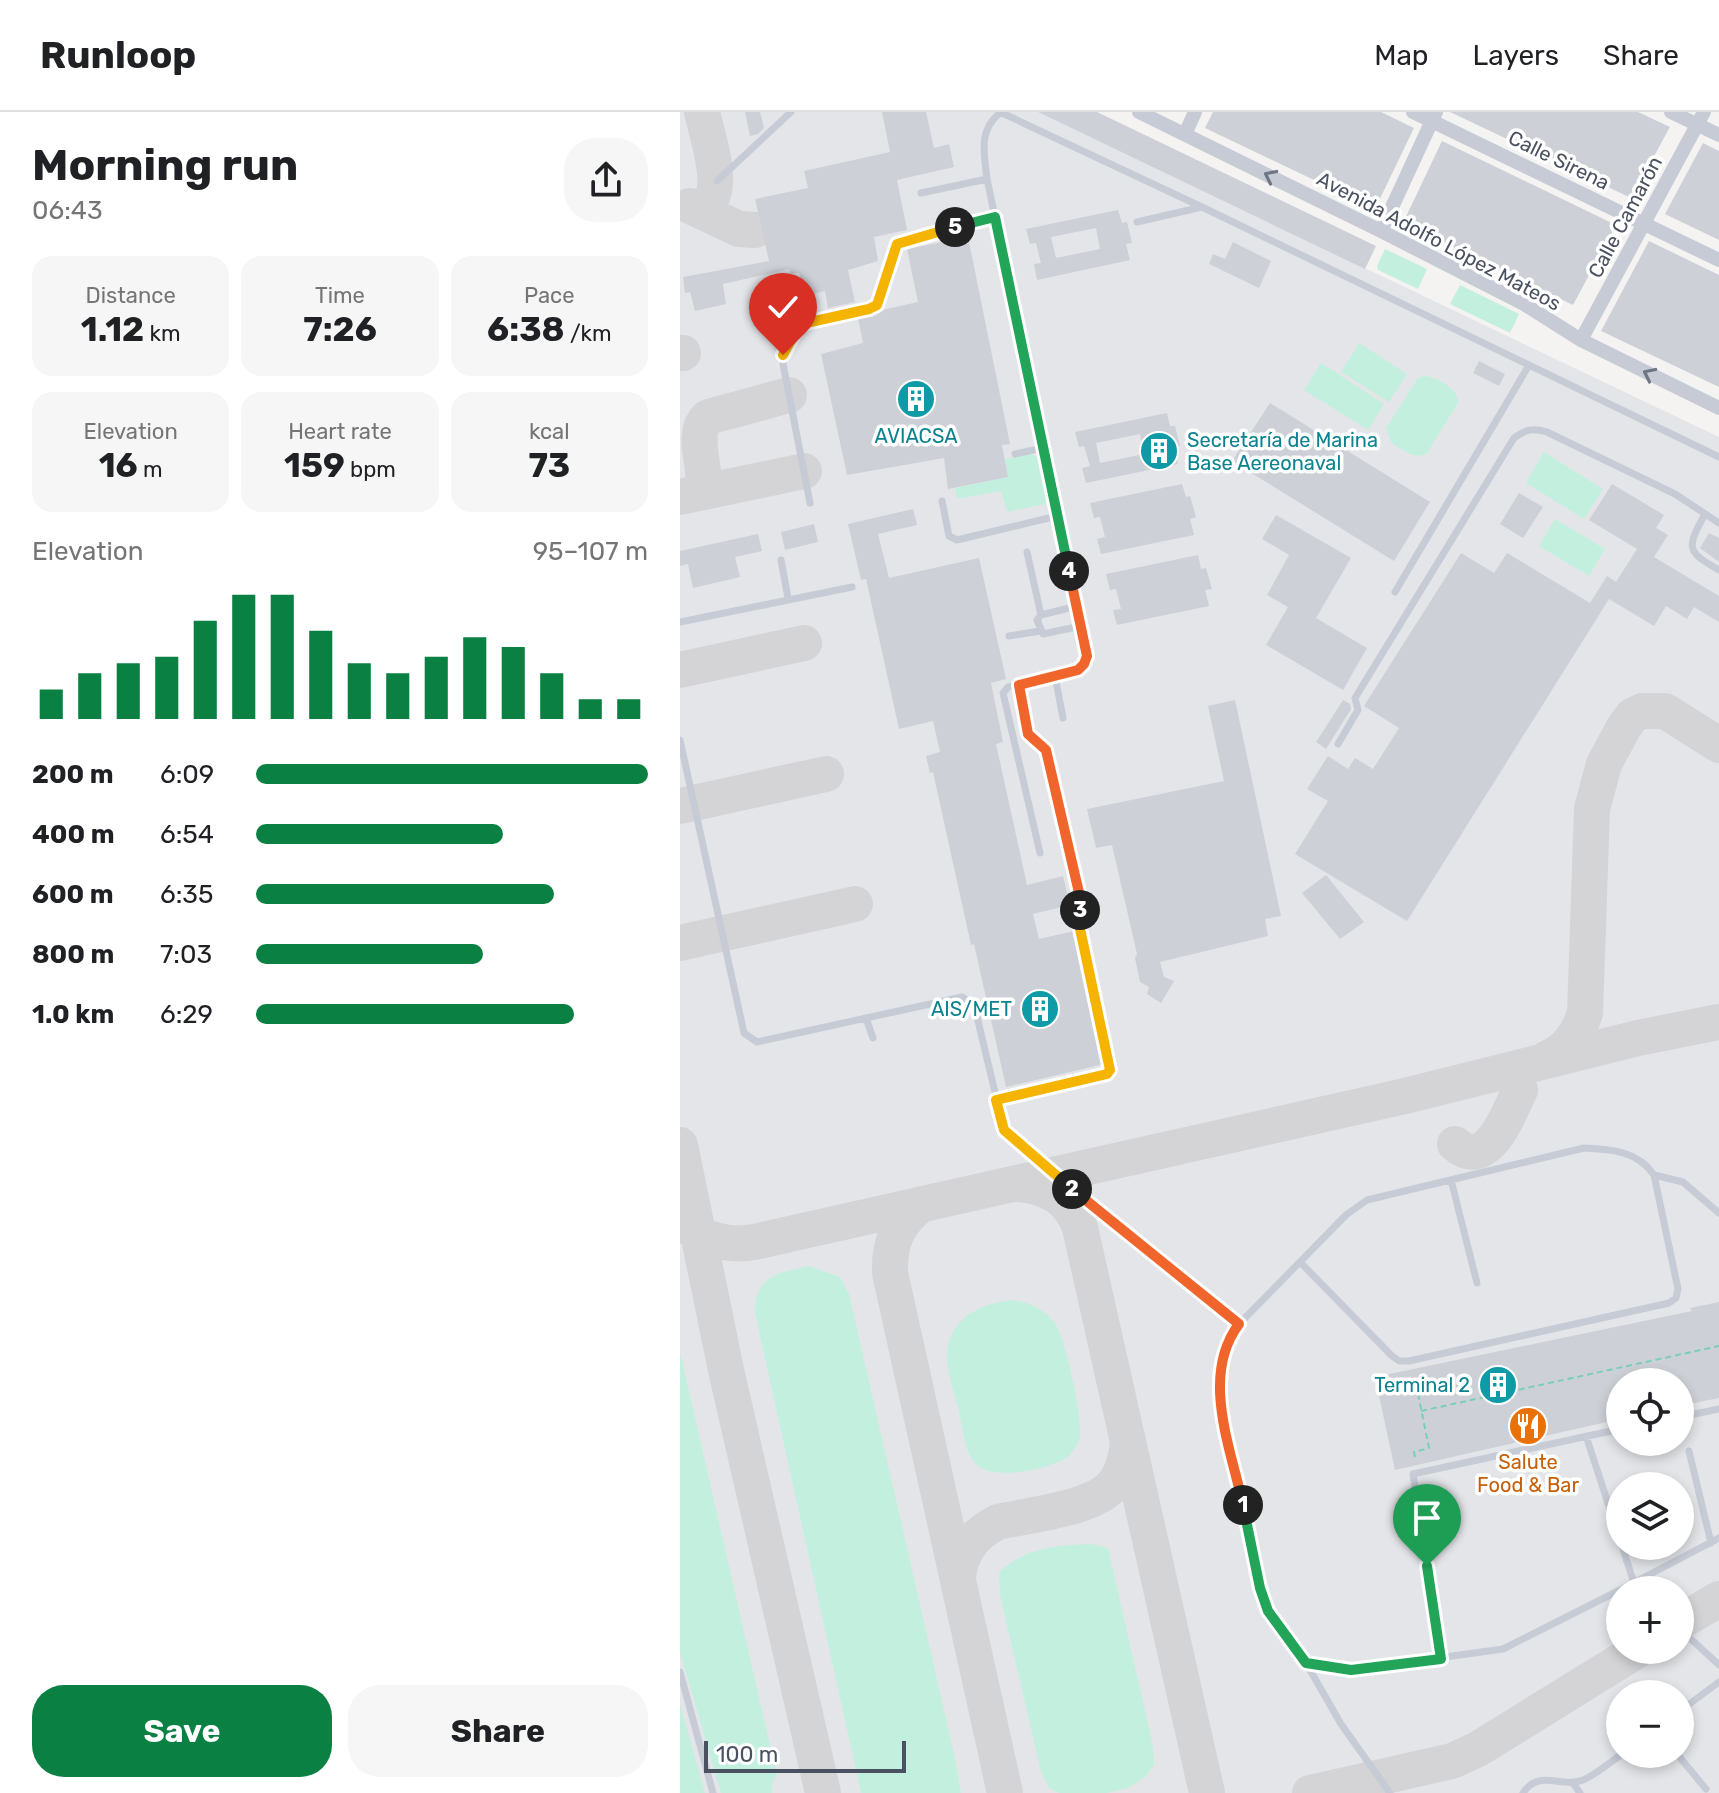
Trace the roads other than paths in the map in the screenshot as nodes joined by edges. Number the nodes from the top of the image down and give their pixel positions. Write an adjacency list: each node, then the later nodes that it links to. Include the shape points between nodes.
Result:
1 (791, 112): 12 (lane)
2 (1001, 112): 11 (lane, via 986,127 983,140); 14 (lane)
3 (1139, 112): 9 (street, Avenida Adolfo López Mateos)
4 (1195, 112): 9 (street)
5 (1413, 112): 7 (street, Calle Sirena)
6 (1671, 112): 8 (street)
7 (1434, 116): 17 (street, Calle Sirena); 18 (street)
8 (1701, 118): 10 (street); 17 (street, Calle Camarón)
9 (1185, 134): 18 (street, Avenida Adolfo López Mateos, one-way to 9)
10 (1719, 135)
11 (987, 179): 13 (lane); 15 (lane)
12 (717, 181)
13 (921, 193)
14 (1202, 207): 16 (lane); 21 (lane)
15 (995, 217): 23 (lane); 27 (lane, via 897,244 877,305 797,329 783,364)
16 (1137, 222)
17 (1644, 224): 19 (street, Calle Sirena); 20 (street, Calle Camarón)
18 (1381, 231): 20 (street, Avenida Adolfo López Mateos, via 1524,304)
19 (1719, 260)
20 (1581, 340): 22 (street, Avenida Adolfo López Mateos, one-way to 20)
21 (1529, 365): 25 (lane); 36 (lane)
22 (1719, 408)
23 (1043, 448): 24 (lane); 29 (lane)
24 (1015, 454)
25 (1719, 457)
26 (942, 501): 29 (lane, via 949,536 957,540)
27 (810, 503)
28 (1705, 514): 30 (lane); 31 (lane); 34 (lane, via 1691,547 1693,554); 48 (lane, via 1547,432 1523,431 1377,660)
29 (1057, 516): 38 (lane)
30 (1719, 516)
31 (1719, 523)
32 (1027, 552): 39 (lane)
33 (781, 560): 37 (lane)
34 (1719, 570)
35 (852, 587): 37 (lane)
36 (1395, 592)
37 (788, 598): 40 (lane)
38 (1077, 606): 39 (lane); 41 (lane)
39 (1041, 615): 42 (lane)
40 (680, 622)
41 (1081, 626): 42 (lane); 44 (lane, via 1084,664)
42 (1040, 631): 43 (lane)
43 (1009, 636)
44 (1055, 676): 45 (lane); 46 (lane)
45 (1019, 685): 49 (lane, via 1003,693); 52 (lane, via 1028,734 1046,750 1111,1065 1107,1074)
46 (1063, 718)
47 (680, 740): 50 (lane, via 744,1033 757,1042)
48 (1338, 744)
49 (1040, 853)
50 (866, 1018): 51 (lane); 52 (lane, via 970,999)
51 (873, 1038)
52 (996, 1100): 58 (lane, via 1011,1138)
53 (1654, 1175): 54 (lane, via 1635,1157 1584,1148); 55 (lane, via 1683,1182); 56 (lane, via 1678,1289 1669,1303 1399,1361)
54 (1451, 1180): 56 (lane, via 1367,1200); 57 (lane)
55 (1719, 1213)
56 (1300, 1262): 58 (lane)
57 (1477, 1283)
58 (1239, 1324): 71 (lane, via 1221,1357 1224,1420 1260,1588 1273,1619)
59 (1719, 1409): 60 (lane)
60 (1694, 1414)
61 (1606, 1432): 62 (lane)
62 (1586, 1436): 64 (lane); 70 (lane, via 1413,1474)
63 (1690, 1456): 66 (lane)
64 (1606, 1497)
65 (1719, 1538): 66 (lane)
66 (1711, 1543): 67 (lane)
67 (1647, 1576)
68 (1606, 1597): 70 (lane, via 1503,1649)
69 (1694, 1642): 72 (lane)
70 (1441, 1659): 71 (lane, via 1351,1670)
71 (1306, 1663): 81 (lane)
72 (1719, 1665)
73 (680, 1672): 80 (lane)
74 (1719, 1682): 75 (lane)
75 (1694, 1701)
76 (1606, 1765): 78 (lane)
77 (1689, 1768): 79 (lane)
78 (1572, 1782): 82 (lane, via 1546,1778); 83 (lane)
79 (1706, 1789)
80 (713, 1793)
81 (1390, 1793)
82 (1523, 1793)
83 (1580, 1793)

